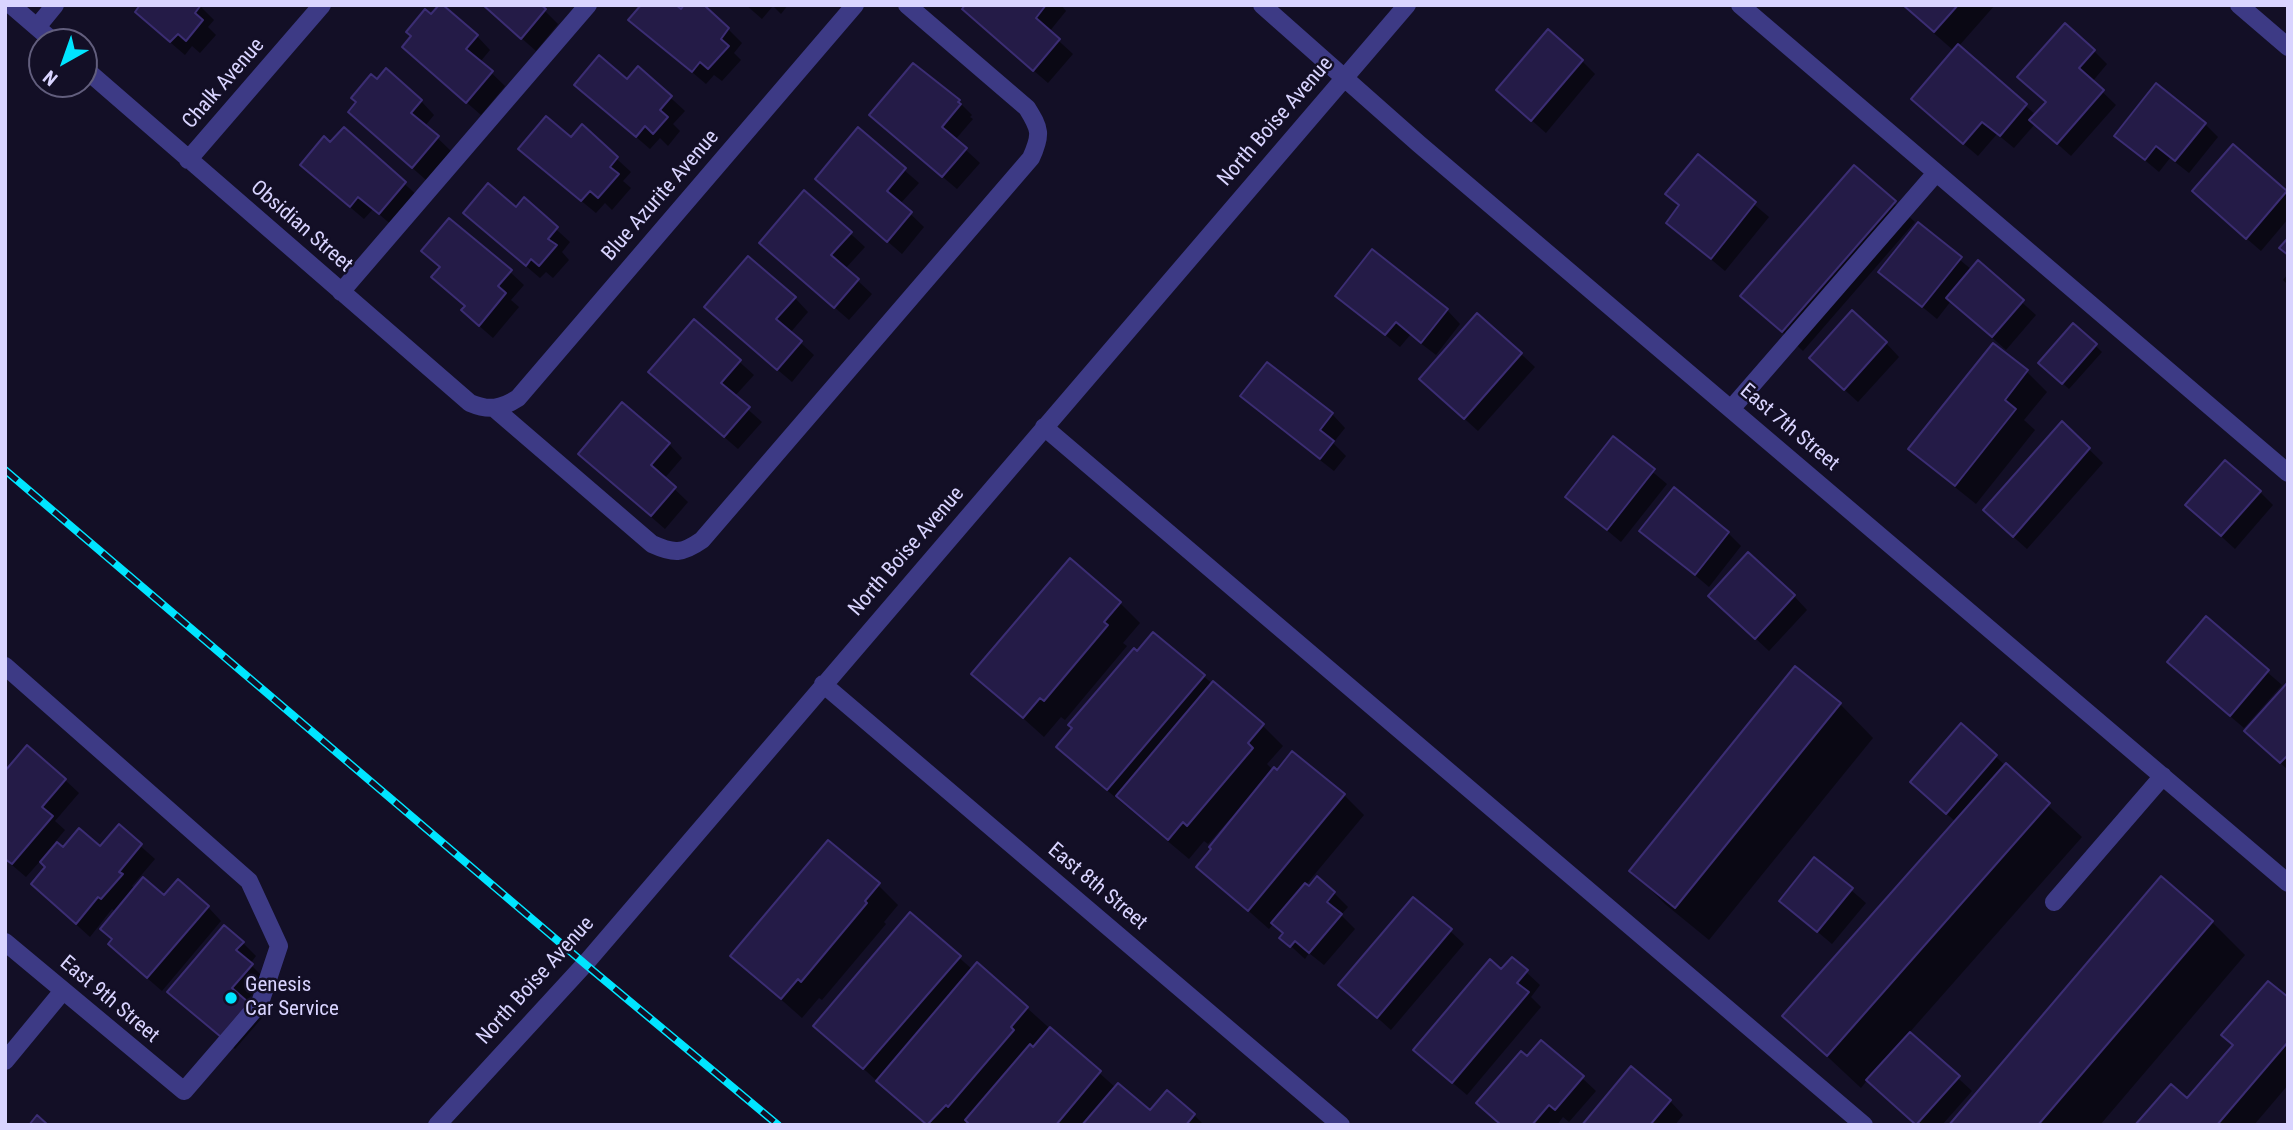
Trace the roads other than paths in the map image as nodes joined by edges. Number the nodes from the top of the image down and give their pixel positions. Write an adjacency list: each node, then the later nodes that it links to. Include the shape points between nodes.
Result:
1 (11, 5): 11 (street)
2 (55, 5): 11 (street)
3 (322, 5): 15 (street, Chalk Avenue)
4 (588, 5): 17 (street)
5 (855, 5): 18 (street, Blue Azurite Avenue, via 518,398)
6 (907, 5): 18 (street, via 1027,108 1038,126 1038,141 1031,158 702,540 687,550 669,552 652,544)
7 (1262, 5): 13 (street, East 7th Street)
8 (1407, 5): 13 (street, North Boise Avenue)
9 (1740, 5): 16 (street)
10 (2239, 5): 12 (street)
11 (37, 27)
12 (2288, 47)
13 (1345, 78): 19 (street, East 7th Street); 20 (street, North Boise Avenue)
14 (98, 80): 15 (street, Obsidian Street)
15 (188, 160): 17 (street, Obsidian Street)
16 (1936, 173): 19 (street); 21 (street)
17 (341, 292): 18 (street, Obsidian Street, via 470,403)
18 (495, 409)
19 (1731, 409): 24 (street, East 7th Street)
20 (1044, 427): 23 (street, North Boise Avenue); 32 (street)
21 (2288, 473)
22 (5, 666): 28 (street, East 9th Street, via 249,881 279,946 260,1003 184,1091)
23 (823, 684): 30 (street, North Boise Avenue, via 585,964); 31 (street, East 8th Street)
24 (2163, 776): 25 (street, East 7th Street); 26 (street)
25 (2288, 883)
26 (2054, 902)
27 (5, 942): 28 (street, East 9th Street)
28 (62, 992): 29 (street)
29 (5, 1061)
30 (437, 1125)
31 (1341, 1125)
32 (1864, 1125)

